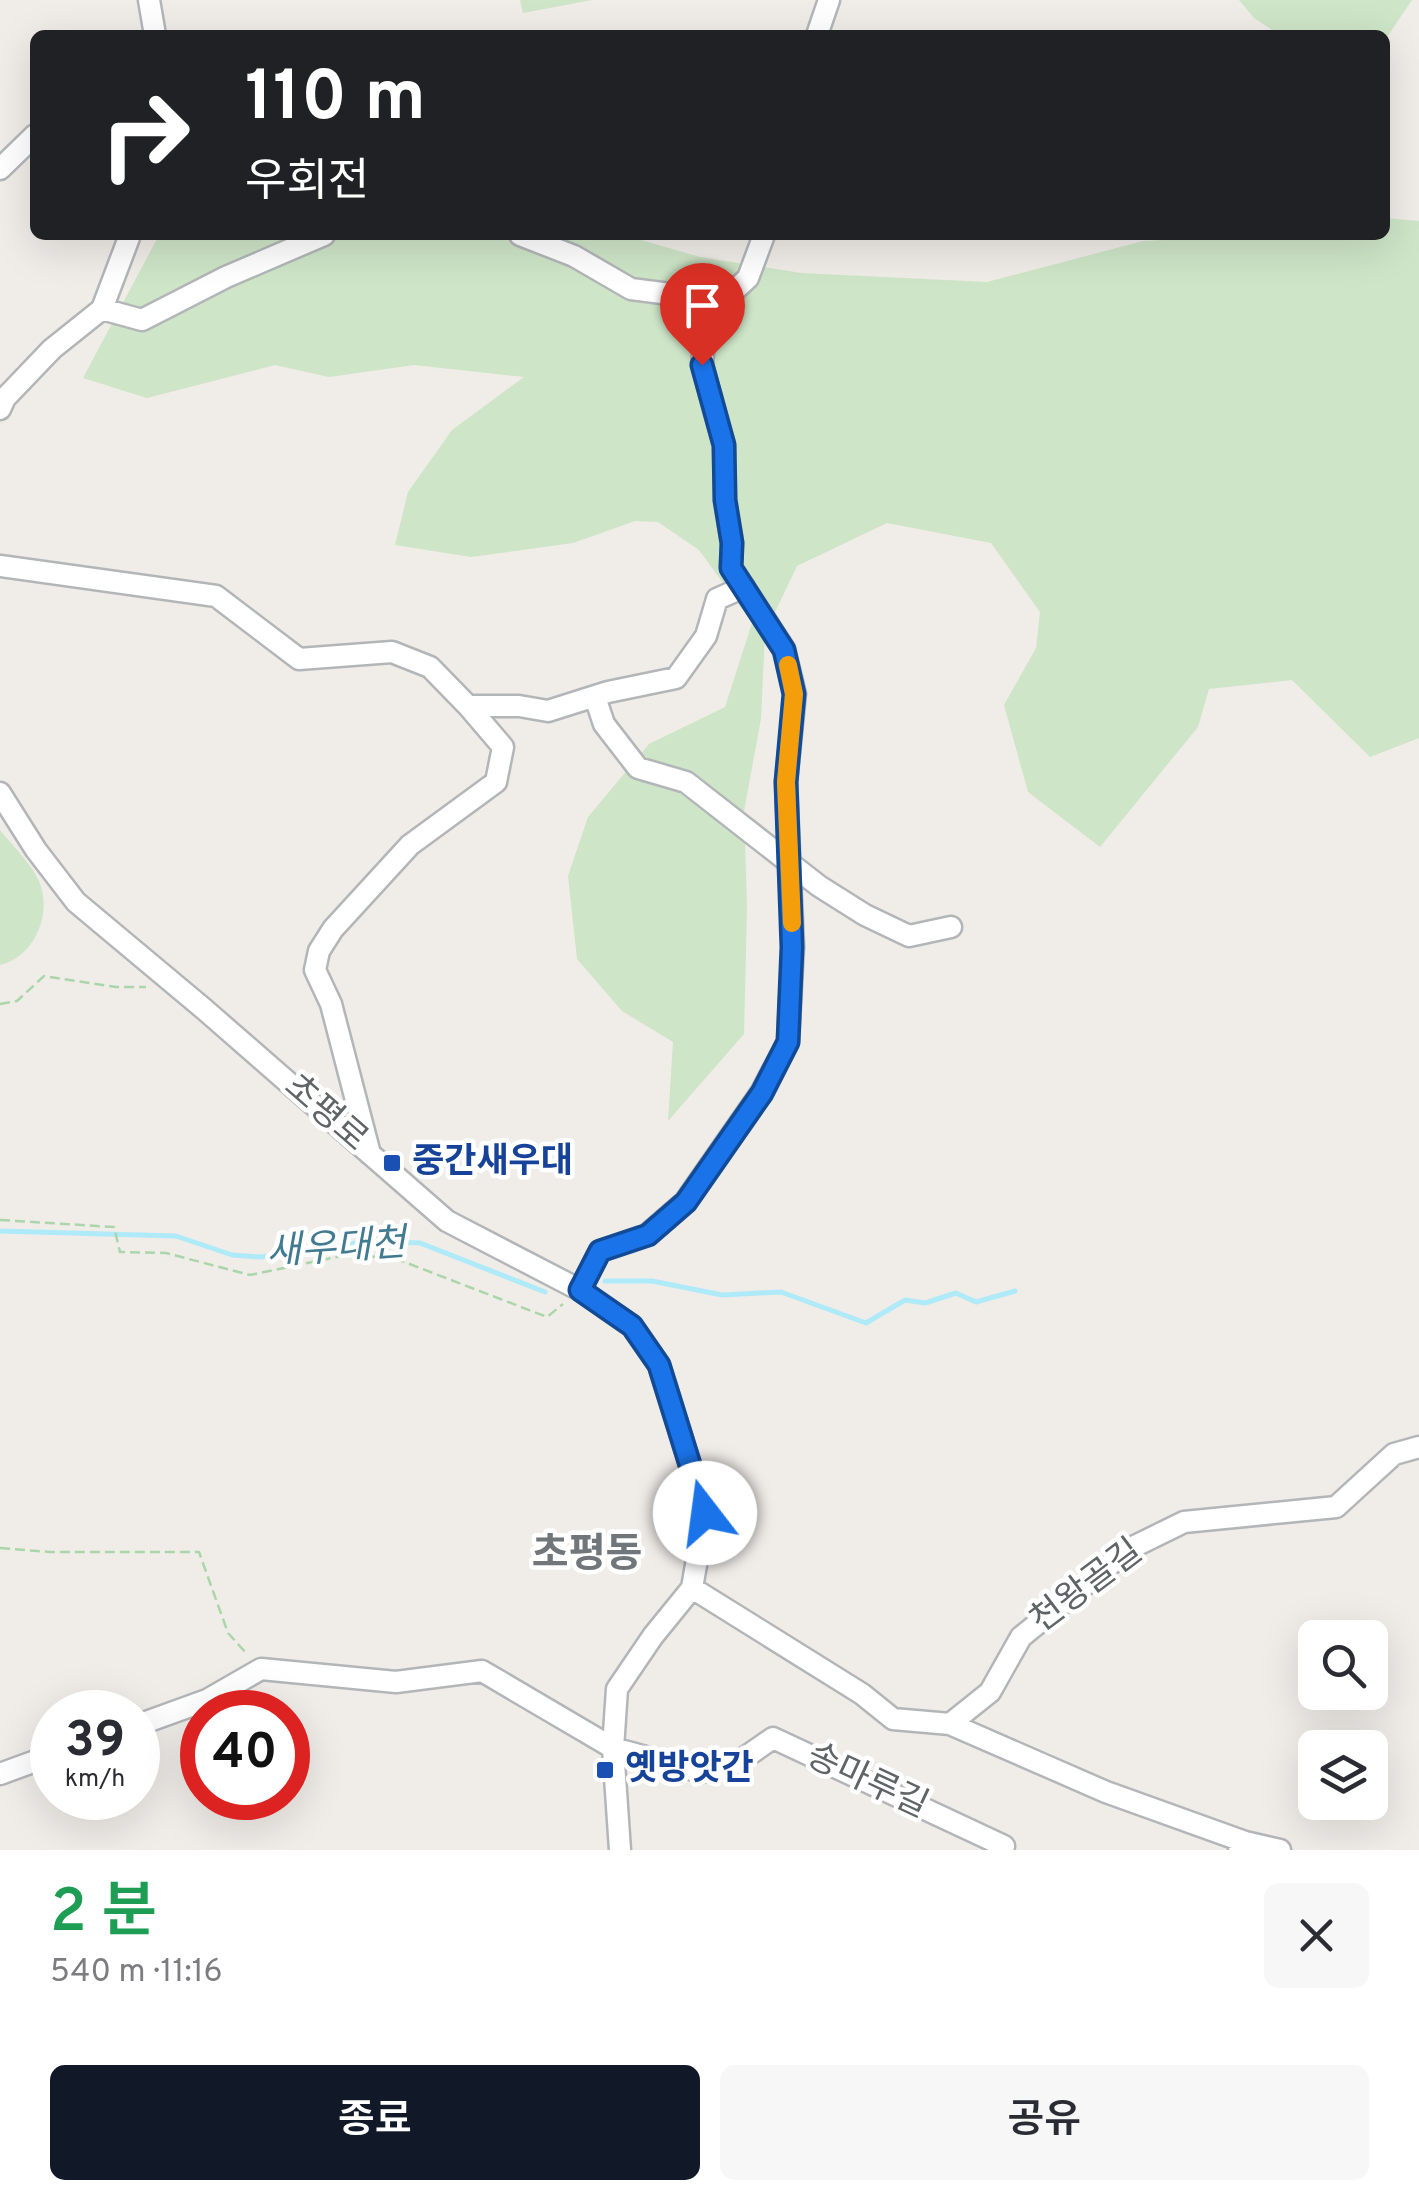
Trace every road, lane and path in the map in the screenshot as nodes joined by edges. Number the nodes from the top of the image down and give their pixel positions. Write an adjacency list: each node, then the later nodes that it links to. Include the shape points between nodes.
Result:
1 (149, 0): 3 (street)
2 (829, 0): 4 (street)
3 (154, 30)
4 (819, 30)
5 (30, 140): 6 (street)
6 (0, 168)
7 (128, 240): 12 (street)
8 (312, 240): 12 (street, via 142,320)
9 (533, 240): 11 (street, via 632,289)
10 (762, 240): 11 (street, via 748,278 735,290)
11 (708, 295): 15 (street, via 702,365 724,445 731,568)
12 (102, 309): 13 (street, via 52,349)
13 (0, 410)
14 (0, 566): 17 (street, via 216,596 300,660 392,652 430,667)
15 (744, 587): 16 (street, via 716,600 706,636 676,678); 19 (street, via 784,650 794,694 786,782)
16 (595, 696): 17 (street, via 548,711); 19 (street, via 604,724 638,768 686,782)
17 (468, 706): 23 (street, via 503,747 496,782 410,845 319,951 315,970 331,1004)
18 (0, 792): 23 (street, 초평로, via 76,902)
19 (790, 860): 20 (street, via 850,906 909,936); 25 (street, via 788,1042 762,1093 686,1202 648,1235 600,1251)
20 (951, 927)
21 (147, 987): 22 (path, via 44,976 17,1001)
22 (0, 1004)
23 (370, 1154): 25 (street, 초평로, via 447,1221)
24 (0, 1220): 25 (path, via 114,1227 120,1252 166,1253 250,1274 346,1255 394,1258 547,1317)
25 (580, 1290): 28 (street, 초평로, via 632,1326 659,1365 705,1513)
26 (1419, 1447): 31 (street, 천왕골길, via 1394,1454 1336,1507 1184,1522 1128,1549 1021,1637 990,1692)
27 (0, 1548): 29 (path, via 199,1552 228,1634)
28 (692, 1588): 31 (street, via 893,1719); 32 (street, 초평로, via 618,1689)
29 (261, 1669): 30 (street); 32 (street, via 396,1682 482,1671)
30 (160, 1717)
31 (950, 1724): 35 (street)
32 (613, 1748): 36 (street, 초평로); 37 (street, 송마루길, via 701,1772 737,1762 774,1738)
33 (30, 1763): 34 (street)
34 (0, 1774)
35 (1242, 1846): 38 (street)
36 (620, 1850)
37 (1002, 1850)
38 (1280, 1850)

